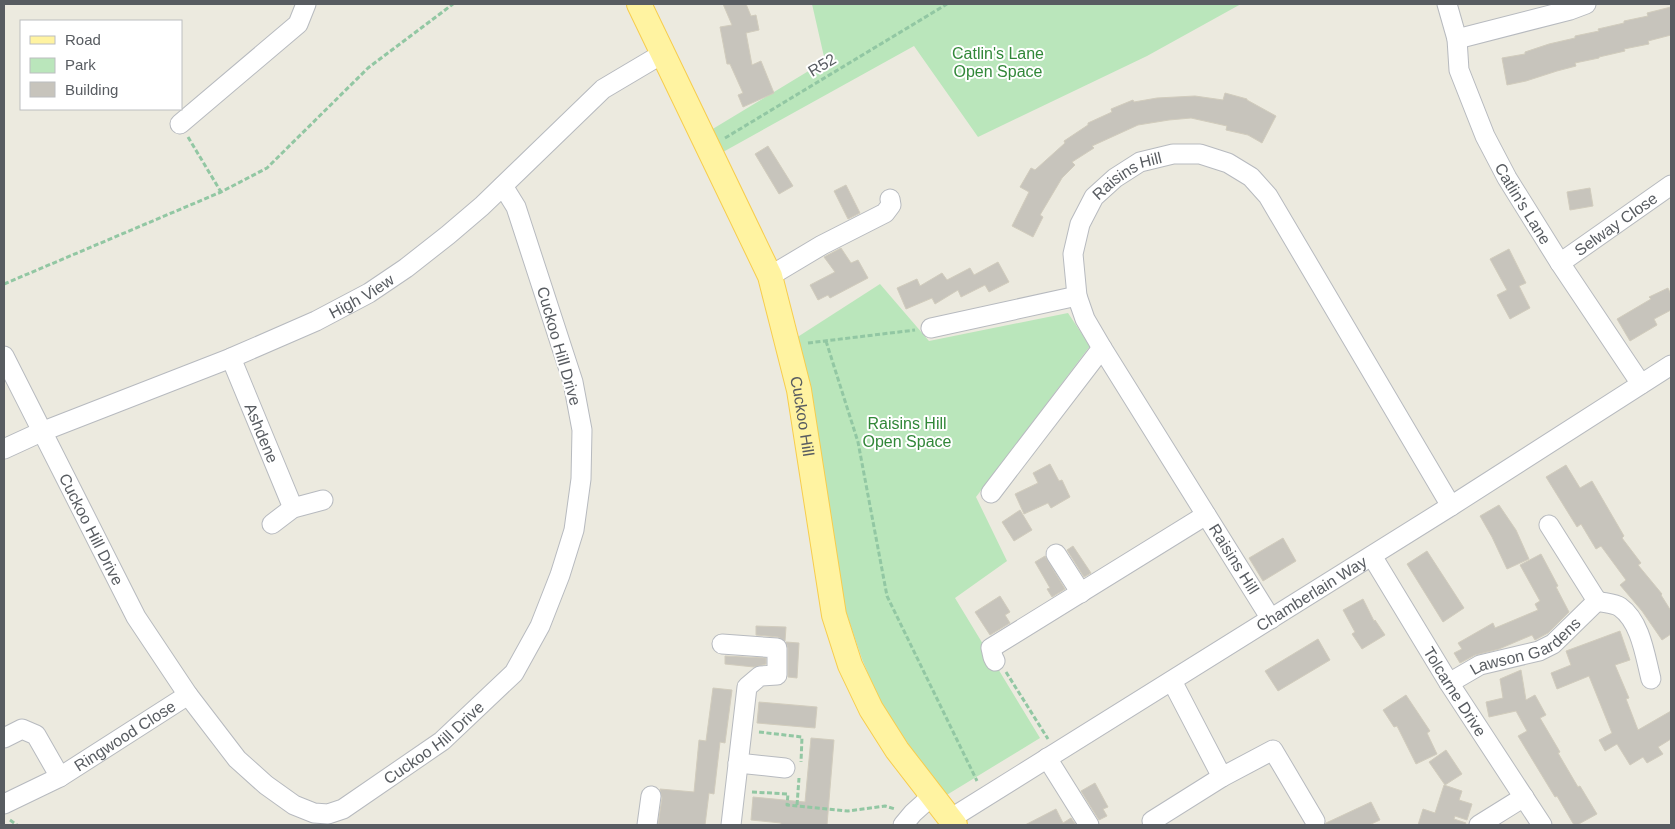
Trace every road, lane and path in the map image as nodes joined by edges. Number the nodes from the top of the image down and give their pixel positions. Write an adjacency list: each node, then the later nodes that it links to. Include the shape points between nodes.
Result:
1 (306, 4): 9 (street, via 298,24)
2 (453, 4): 13 (path, via 368,68 267,168)
3 (639, 4): 8 (main road, Cuckoo Hill)
4 (947, 4): 10 (path, R52)
5 (1446, 4): 7 (street, Catlin's Lane)
6 (1575, 6): 7 (street)
7 (1457, 39): 15 (street, Catlin's Lane, via 1459,70 1485,136)
8 (662, 54): 10 (main road, Cuckoo Hill); 12 (street, High View, via 603,89)
9 (180, 124): 13 (path)
10 (710, 148): 16 (main road, Cuckoo Hill)
11 (1671, 185): 15 (street, Selway Close)
12 (503, 186): 24 (street, High View, via 448,235 369,293 316,321); 60 (street, Cuckoo Hill Drive, via 516,207 573,382 582,430 581,479 574,530 540,626 514,673 442,741 343,809)
13 (221, 192): 17 (path)
14 (890, 199): 16 (street, via 891,205 885,213)
15 (1560, 263): 26 (street, Catlin's Lane)
16 (770, 276): 20 (main road, Cuckoo Hill)
17 (4, 284)
18 (1077, 296): 19 (street); 22 (street, Raisins Hill); 31 (street, Raisins Hill, via 1073,254 1080,224 1094,197 1114,178 1140,162 1172,154 1200,154 1228,162 1251,177 1268,196)
19 (931, 328): 21 (path)
20 (786, 337): 21 (path, via 794,345); 55 (main road, Cuckoo Hill, via 799,390 834,615 850,665 871,709 897,750)
21 (826, 341): 53 (path, via 858,442 887,596)
22 (1102, 348): 29 (street); 33 (street, Raisins Hill)
23 (4, 356): 27 (street, Cuckoo Hill Drive)
24 (231, 358): 27 (street, High View); 32 (street, Ashdene)
25 (1671, 365): 26 (street, Chamberlain Way)
26 (1641, 384): 31 (street, Chamberlain Way)
27 (41, 432): 28 (street, High View); 46 (street, Cuckoo Hill Drive, via 136,617)
28 (4, 449)
29 (991, 493)
30 (323, 500): 32 (street)
31 (1451, 506): 37 (street, Chamberlain Way)
32 (293, 508): 34 (street)
33 (1206, 515): 38 (street); 40 (street, Raisins Hill)
34 (272, 524)
35 (1549, 525): 39 (street, Lawson Gardens)
36 (1056, 554): 38 (street)
37 (1372, 556): 40 (street, Chamberlain Way); 45 (street, Tolcarne Drive)
38 (1081, 593): 42 (street, via 991,648)
39 (1597, 602): 43 (street, Lawson Gardens, via 1619,606 1631,619); 45 (street, Lawson Gardens, via 1553,644 1539,651 1480,665)
40 (1271, 619): 44 (street, Chamberlain Way)
41 (722, 644): 49 (street, via 778,648 777,675 760,676 747,687)
42 (995, 661): 48 (path, via 1004,667)
43 (1651, 679)
44 (1172, 681): 48 (street, Chamberlain Way); 52 (street)
45 (1449, 683): 57 (street, Tolcarne Drive)
46 (188, 695): 51 (street, Ringwood Close); 60 (street, Cuckoo Hill Drive, via 237,759 266,785)
47 (4, 738): 51 (street, Ringwood Close, via 22,729 36,735)
48 (1051, 755): 59 (street); 64 (street, Chamberlain Way)
49 (738, 764): 50 (street); 54 (street)
50 (785, 768)
51 (60, 777): 58 (street, Ringwood Close)
52 (1222, 777): 62 (street); 63 (street, via 1273,750)
53 (977, 782)
54 (735, 790): 61 (path, via 788,794 787,805 848,811 885,806); 66 (street)
55 (933, 795): 61 (street); 64 (main road, Cuckoo Hill)
56 (650, 796): 65 (street)
57 (1524, 797): 67 (street); 68 (street, Tolcarne Drive)
58 (4, 804)
59 (1084, 818)
60 (314, 819)
61 (907, 820)
62 (1152, 821)
63 (1315, 821)
64 (953, 822)
65 (647, 825)
66 (731, 825)
67 (1480, 825)
68 (1542, 825)

